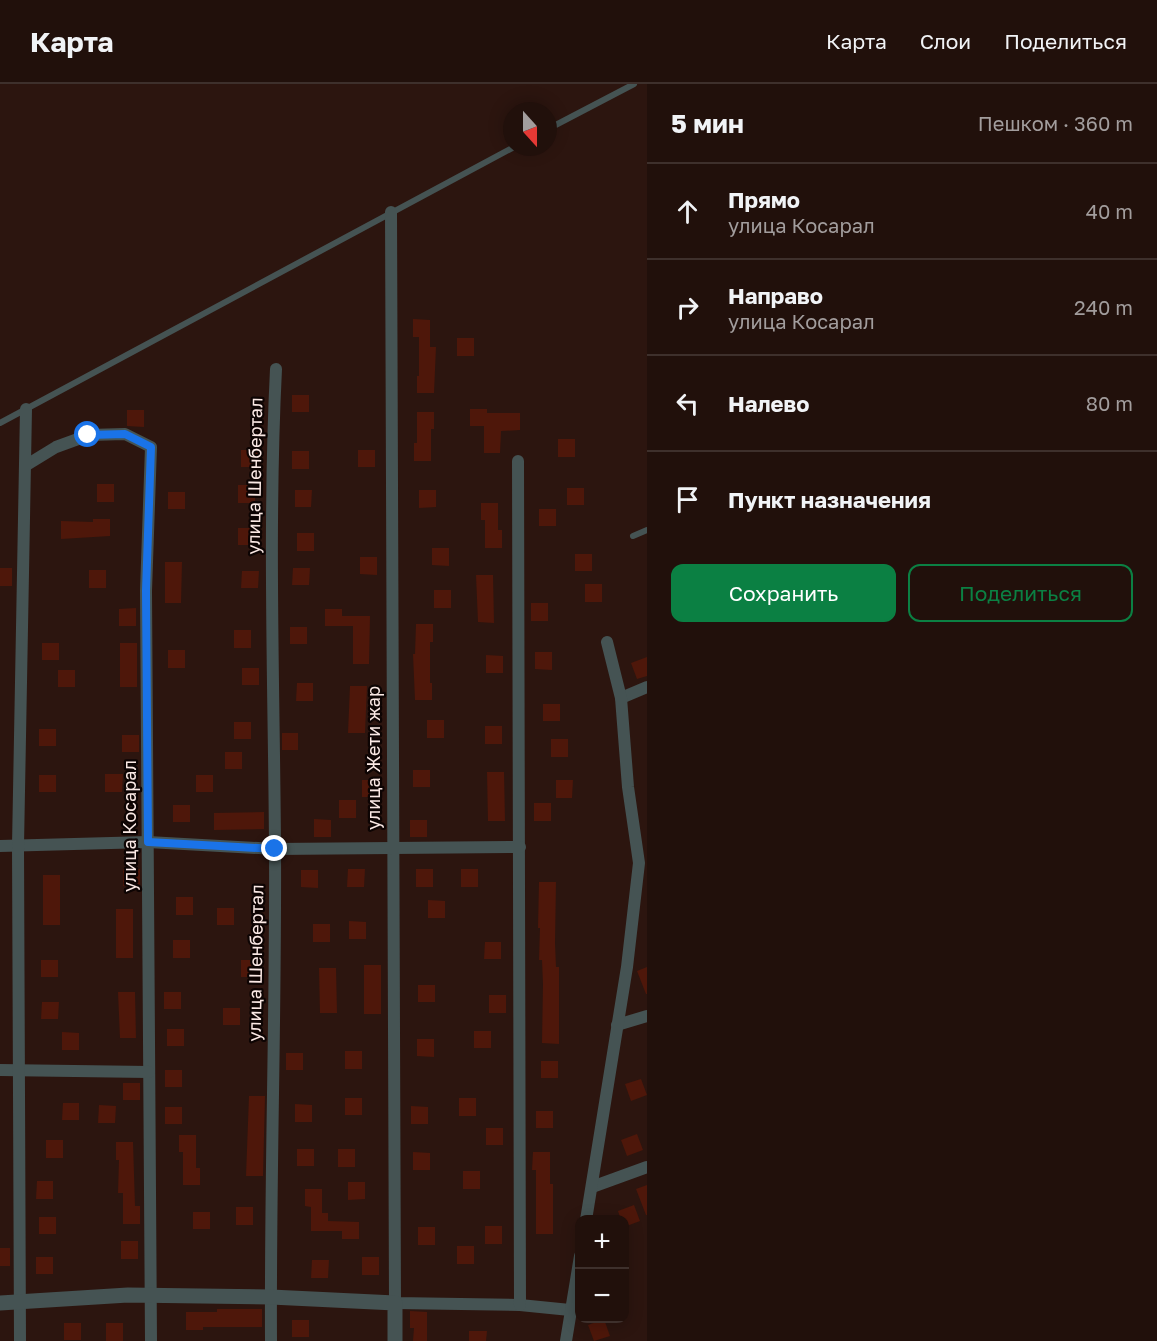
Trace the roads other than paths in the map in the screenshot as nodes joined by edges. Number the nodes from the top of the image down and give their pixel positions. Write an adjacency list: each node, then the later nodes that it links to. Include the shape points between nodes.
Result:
1 (634, 84): 2 (lane)
2 (557, 124)
3 (503, 153): 4 (lane)
4 (391, 212): 6 (lane); 19 (street, улица Жети жар)
5 (276, 369): 20 (street, улица Шенбертал, via 271,458)
6 (26, 409): 7 (lane); 9 (street)
7 (0, 423)
8 (518, 461): 18 (street)
9 (25, 466): 15 (street, улица Косарал, via 56,447 88,435 125,434 151,447 146,591); 17 (street)
10 (647, 530): 11 (lane)
11 (633, 536)
12 (607, 642): 14 (street)
13 (647, 687): 14 (street)
14 (621, 698): 21 (street, via 628,787)
15 (148, 842): 17 (street); 20 (street); 26 (street, улица Косарал)
16 (0, 846): 17 (street)
17 (18, 846): 25 (street)
18 (520, 847): 19 (street); 36 (street)
19 (393, 848): 20 (street); 35 (street, улица Жети жар)
20 (275, 849): 32 (street, улица Шенбертал)
21 (643, 862): 23 (street)
22 (647, 1016): 23 (street)
23 (617, 1025): 28 (street)
24 (0, 1070): 25 (street)
25 (18, 1070): 26 (street); 33 (street)
26 (149, 1072): 31 (street, улица Косарал)
27 (647, 1167): 28 (street)
28 (592, 1187): 29 (street)
29 (587, 1215)
30 (577, 1269): 37 (street)
31 (150, 1297): 32 (street); 33 (street); 39 (street, улица Косарал)
32 (271, 1297): 35 (street); 40 (street, улица Шенбертал)
33 (19, 1302): 34 (street); 38 (street)
34 (0, 1303)
35 (395, 1304): 36 (street); 41 (street)
36 (520, 1305): 37 (street)
37 (570, 1310): 42 (street)
38 (20, 1341)
39 (151, 1341)
40 (271, 1341)
41 (395, 1341)
42 (566, 1341)

